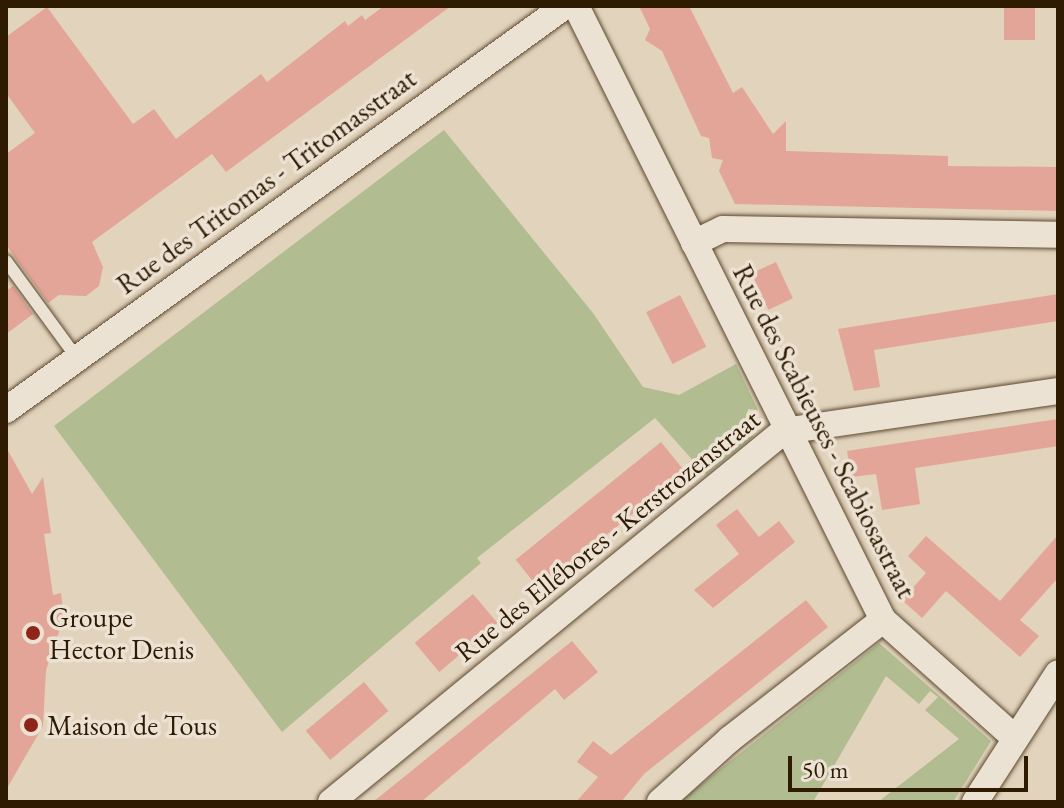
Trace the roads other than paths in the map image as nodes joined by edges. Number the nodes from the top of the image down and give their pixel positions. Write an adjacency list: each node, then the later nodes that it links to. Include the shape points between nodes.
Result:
1 (565, 6): 6 (street, Rue des Tritomas - Tritomasstraat)
2 (576, 6): 4 (street, Rue des Scabieuses - Scabiosastraat)
3 (1058, 235): 4 (street, via 723,229)
4 (694, 243): 9 (street, Rue des Scabieuses - Scabiosastraat)
5 (6, 261): 6 (lane)
6 (77, 358): 8 (street, Rue des Tritomas - Tritomasstraat)
7 (1058, 391): 9 (street, Rue des Ellébores - Kerstrozenstraat)
8 (6, 410)
9 (784, 431): 10 (street, Rue des Scabieuses - Scabiosastraat); 13 (street, Rue des Ellébores - Kerstrozenstraat)
10 (883, 620): 12 (street, Rue des Scabieuses - Scabiosastraat); 14 (street, via 730,739)
11 (1058, 673): 12 (street)
12 (1015, 738): 15 (street)
13 (331, 802)
14 (660, 802)
15 (975, 802)

